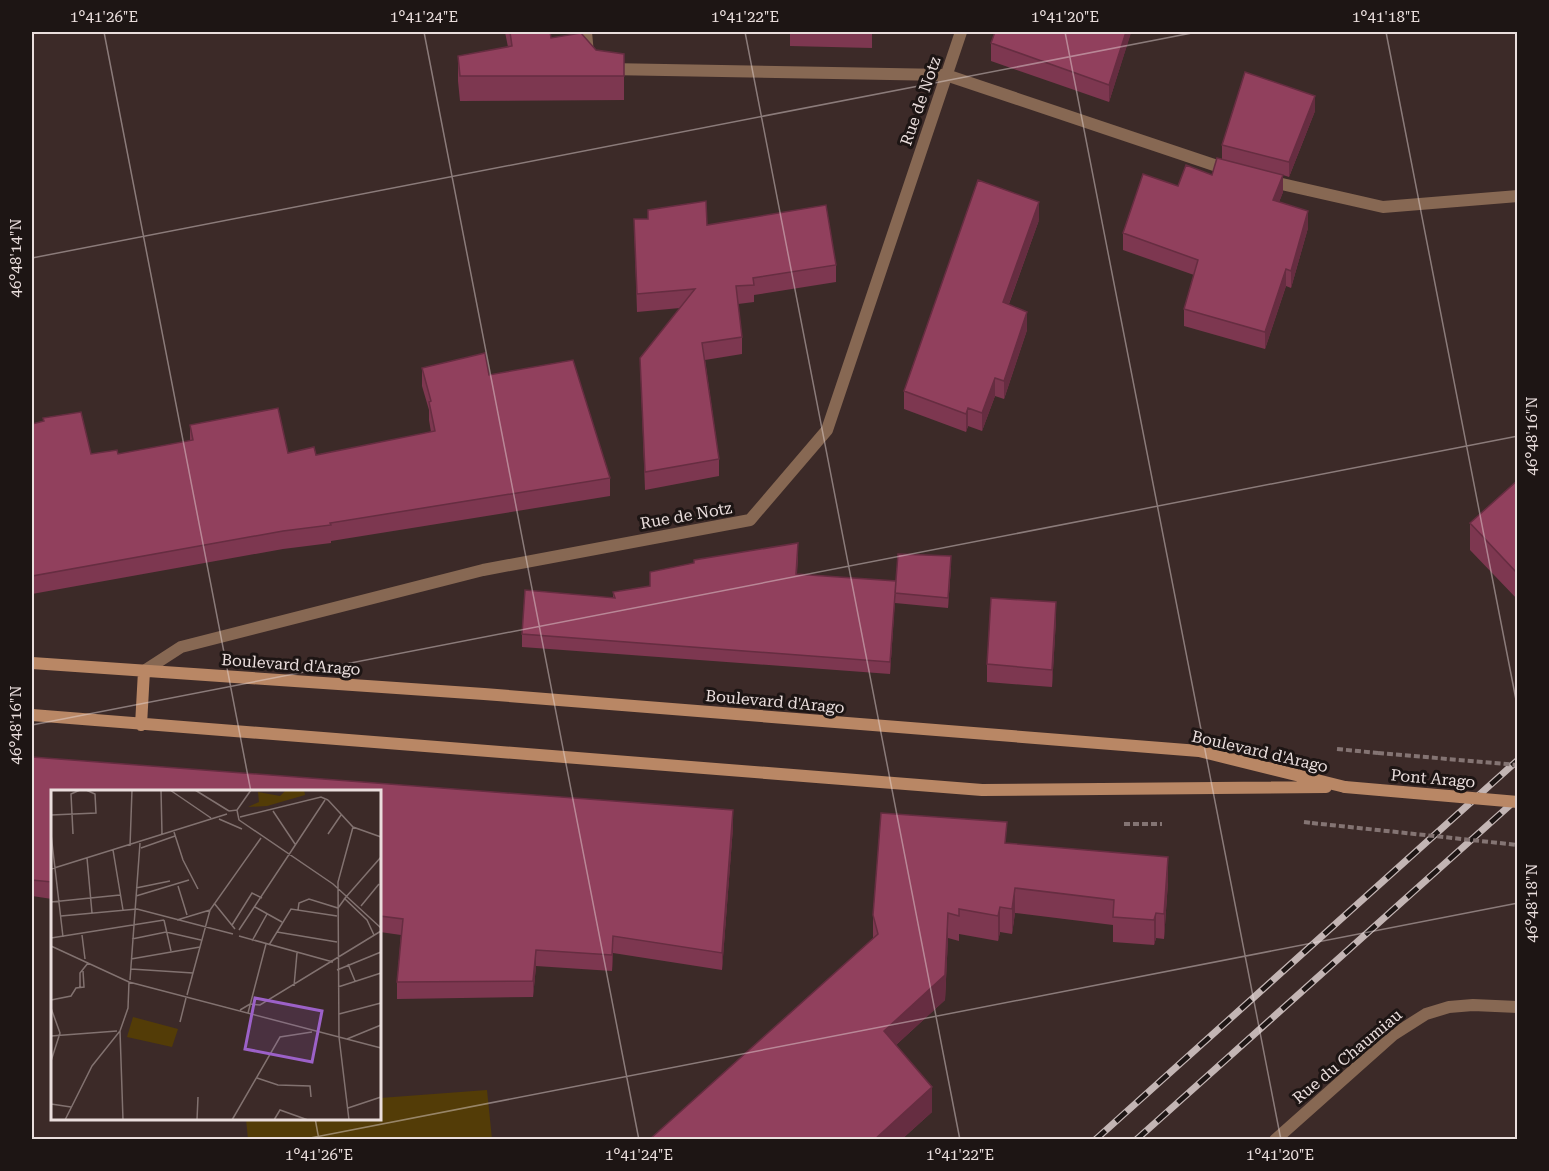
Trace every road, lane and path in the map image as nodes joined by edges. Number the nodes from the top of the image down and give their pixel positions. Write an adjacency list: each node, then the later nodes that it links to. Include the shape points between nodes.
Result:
1 (586, 32): 3 (street, via 587,52 598,67 613,70)
2 (961, 32): 3 (street, Rue de Notz)
3 (946, 75): 4 (street); 8 (street, Rue de Notz, via 827,430 750,520 483,570 181,647)
4 (1236, 173)
5 (1258, 178): 6 (street, via 1383,207)
6 (1518, 196)
7 (32, 663): 8 (main road, Boulevard d'Arago)
8 (144, 671): 10 (main road); 13 (main road, Boulevard d'Arago, via 1199,751)
9 (32, 715): 10 (main road, Boulevard d'Arago)
10 (141, 725): 13 (main road, Boulevard d'Arago, via 982,790)
11 (1378, 753): 12 (path, bridge)
12 (1518, 765)
13 (1345, 787): 14 (main road, Pont Arago, bridge)
14 (1518, 802)
15 (1312, 824): 16 (path, bridge)
16 (1518, 845)
17 (1518, 1007): 18 (street, Rue du Chaumiau, via 1473,1005 1426,1014 1393,1035)
18 (1275, 1140)

